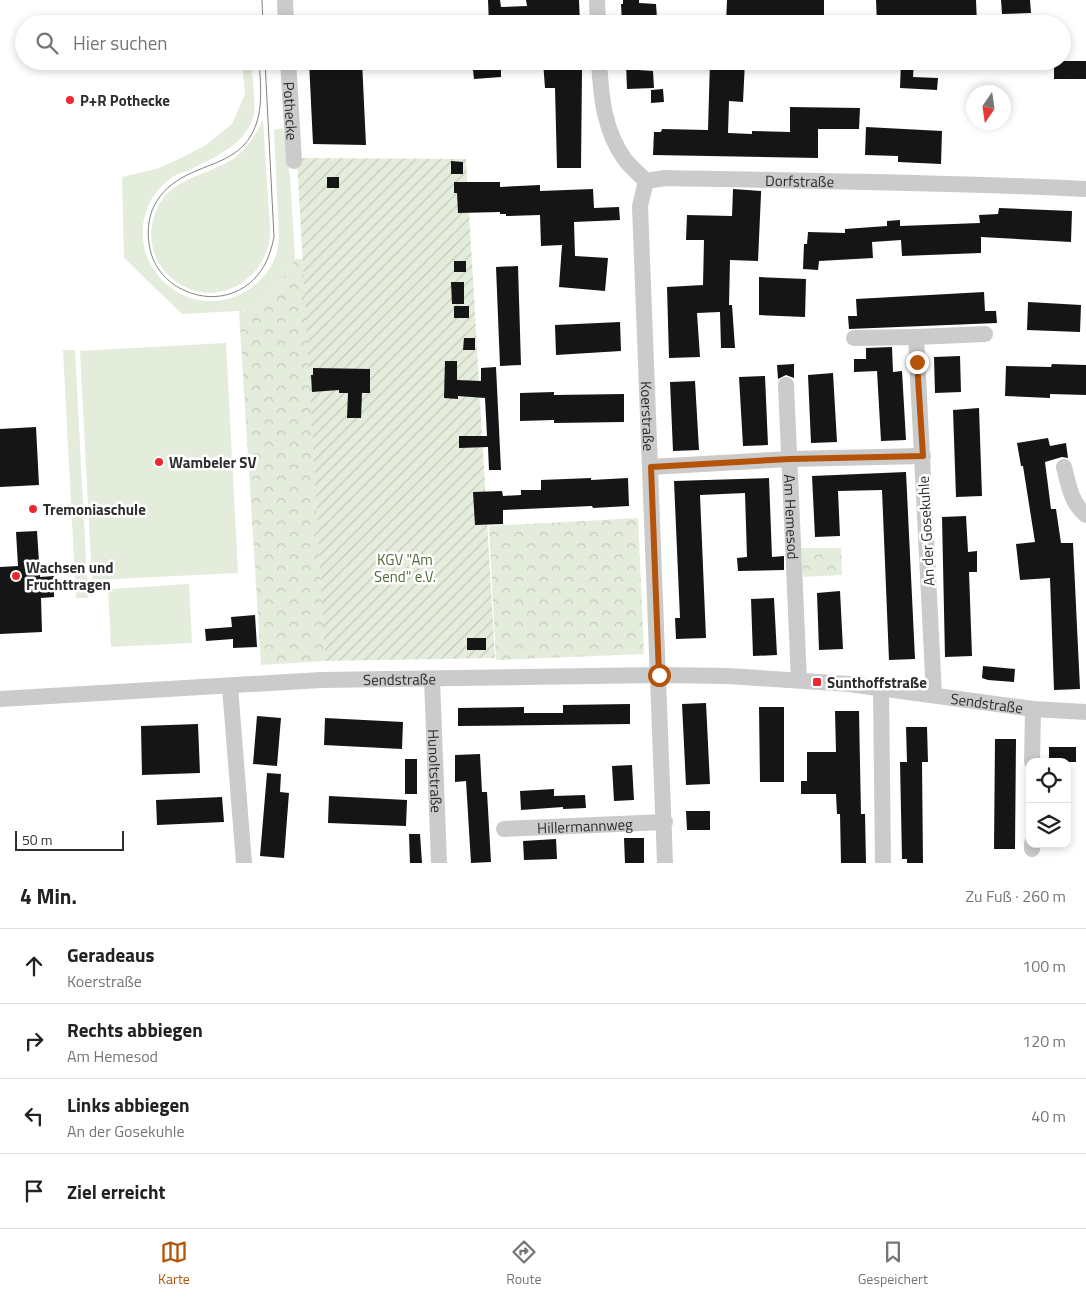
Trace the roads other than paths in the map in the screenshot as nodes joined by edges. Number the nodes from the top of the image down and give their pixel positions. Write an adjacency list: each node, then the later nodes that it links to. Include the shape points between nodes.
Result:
1 (285, 0): 3 (street)
2 (597, 0): 4 (street)
3 (286, 15)
4 (598, 15)
5 (289, 70): 7 (street, Pothecke)
6 (599, 70): 8 (street, via 605,116 613,141 627,162)
7 (294, 161)
8 (646, 181): 9 (street, Dorfstraße, via 665,178 853,181); 16 (street, Koerstraße, via 640,206)
9 (1086, 189)
10 (985, 334): 11 (street)
11 (916, 337): 12 (street); 14 (street, An der Gosekuhle)
12 (854, 338)
13 (786, 385): 15 (street, Am Hemesod)
14 (923, 456): 15 (street, Am Hemesod); 24 (street, An der Gosekuhle)
15 (790, 459): 16 (street, Am Hemesod); 21 (street, Am Hemesod)
16 (651, 467): 19 (street, Koerstraße)
17 (1064, 467): 18 (street, via 1073,500)
18 (1086, 515)
19 (659, 675): 20 (street, Sendstraße); 21 (street, Sendstraße); 29 (street, Koerstraße)
20 (432, 679): 22 (street, Sendstraße, via 321,680); 32 (street, Hunoltstraße)
21 (798, 680): 23 (street, Sendstraße)
22 (230, 687): 25 (street, Sendstraße); 31 (street)
23 (881, 688): 24 (street, Sendstraße); 34 (street)
24 (934, 695): 26 (street, Sendstraße)
25 (0, 699)
26 (1033, 709): 27 (street, Sendstraße); 28 (street)
27 (1086, 712)
28 (1032, 758)
29 (665, 822): 30 (street, Hillermannweg); 33 (street, Koerstraße)
30 (504, 829)
31 (244, 863)
32 (439, 863)
33 (665, 863)
34 (883, 863)

